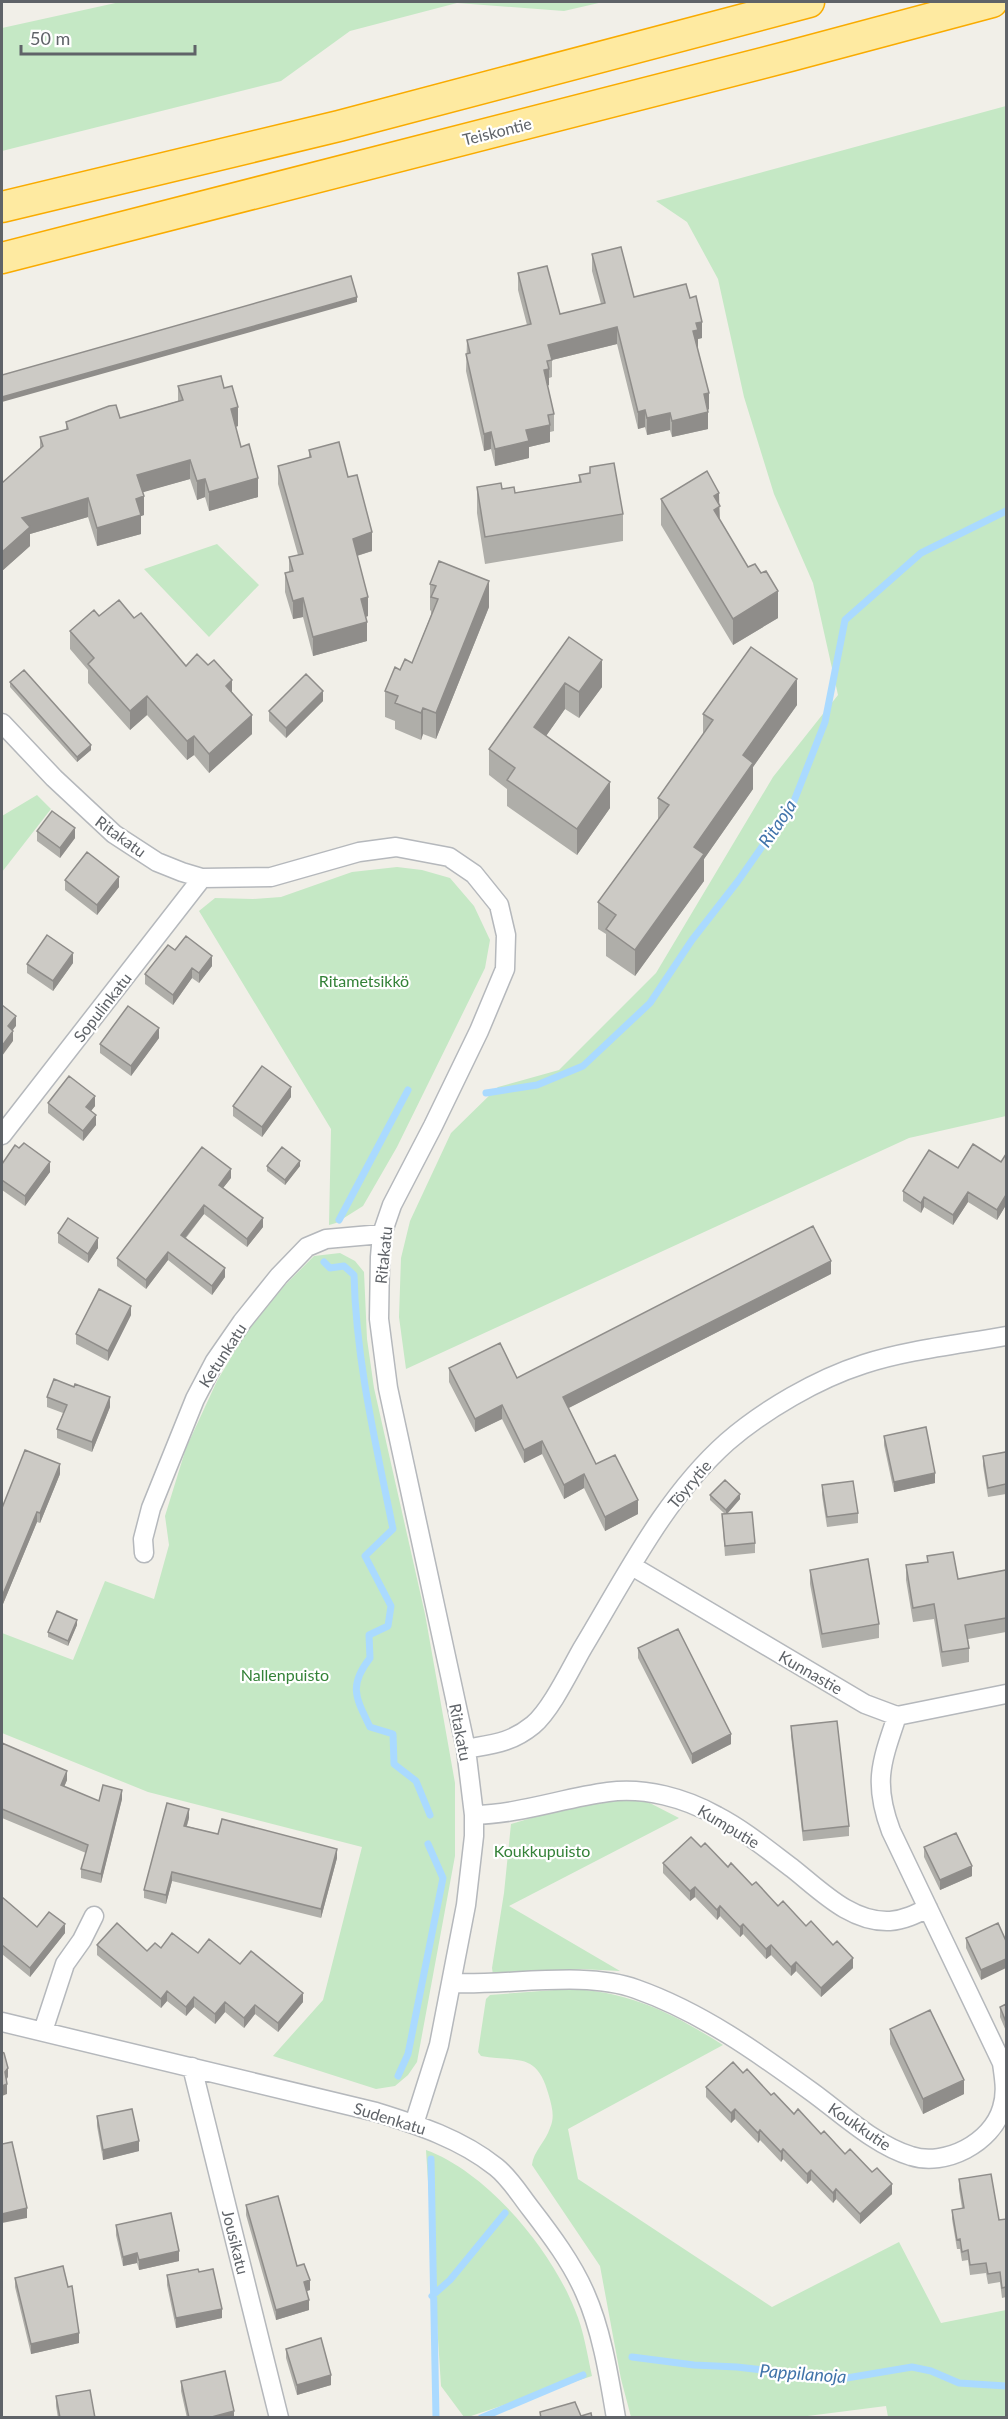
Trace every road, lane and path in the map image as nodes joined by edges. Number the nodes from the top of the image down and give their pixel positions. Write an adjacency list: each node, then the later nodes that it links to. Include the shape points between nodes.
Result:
1 (809, 2): 3 (highway, via 339,126)
2 (992, 2): 4 (highway, Teiskontie)
3 (2, 207)
4 (2, 258)
5 (2, 723): 6 (street, Ritakatu, via 114,834 157,862)
6 (202, 878): 7 (street, Sopulinkatu); 8 (street, Ritakatu, via 271,877 359,852 396,847 449,857 474,874 499,905 506,935 505,969 392,1205)
7 (2, 1135)
8 (382, 1234): 10 (street, Ketunkatu, via 326,1239 307,1247 242,1322 195,1399 151,1508 143,1539); 14 (street, Ritakatu, via 379,1319 387,1388)
9 (1006, 1336): 11 (street, Töyrytie, via 865,1364 789,1398 728,1441 703,1465 662,1518)
10 (144, 1553)
11 (632, 1566): 13 (street, Kunnastie, via 865,1704); 14 (street, Töyrytie, via 534,1724 511,1740)
12 (1006, 1694): 13 (street)
13 (897, 1716): 16 (street, Koukkutie, via 880,1770 880,1787 891,1831)
14 (466, 1749): 15 (street, Ritakatu)
15 (474, 1815): 16 (street, Kumputie, via 501,1814 609,1792 639,1791 666,1796 717,1815 856,1914 889,1921); 18 (street, Ritakatu, via 466,1905)
16 (928, 1908): 18 (street, Koukkutie, via 993,2042 1006,2086 1002,2108 987,2134 957,2154 939,2158 918,2158 892,2149 731,2036 633,1988 593,1980)
17 (94, 1916): 20 (street, via 66,1964)
18 (451, 1983): 22 (street, Ritakatu, via 440,2045)
19 (2, 2022): 20 (street, Sudenkatu)
20 (43, 2031): 21 (street, Sudenkatu)
21 (192, 2067): 22 (street, Sudenkatu); 23 (street, Jousikatu)
22 (414, 2124): 24 (street, Sudenkatu, via 449,2139 497,2168 556,2243 577,2276 594,2316)
23 (279, 2418)
24 (616, 2418)

